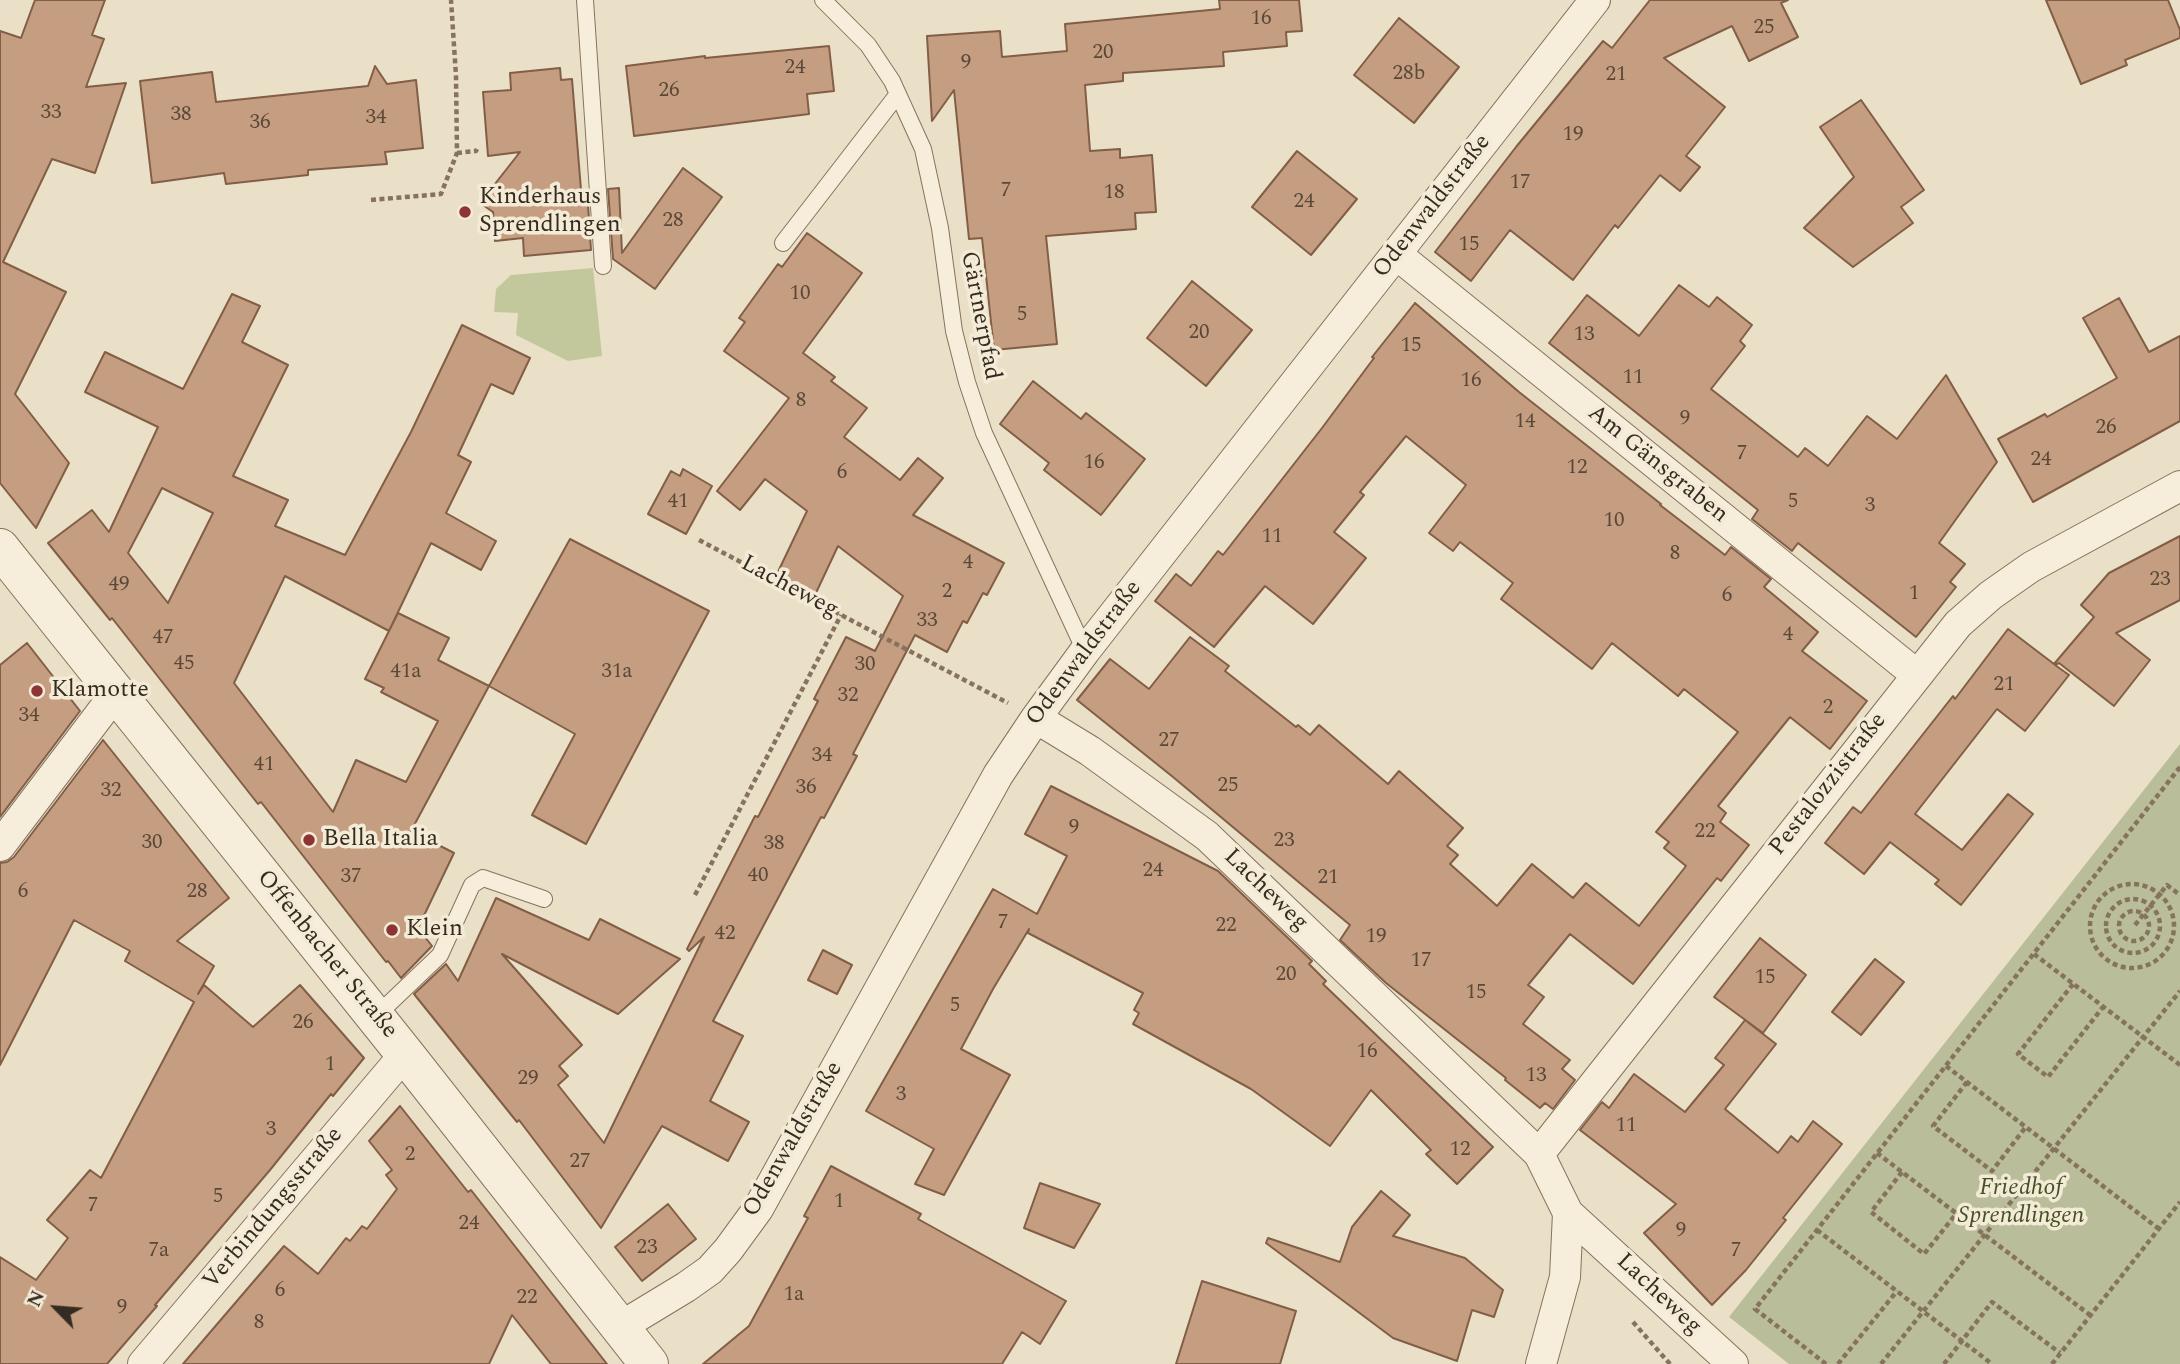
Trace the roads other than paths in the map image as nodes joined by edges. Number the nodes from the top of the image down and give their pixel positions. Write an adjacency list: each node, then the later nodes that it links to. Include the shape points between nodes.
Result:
1 (585, 0): 7 (lane)
2 (823, 0): 4 (lane, Gärtnerpfad, via 868,45)
3 (1595, 0): 6 (street, Odenwaldstraße)
4 (898, 94): 5 (lane); 10 (lane, Gärtnerpfad, via 923,149 954,331 984,433)
5 (783, 243)
6 (1396, 254): 10 (street, Odenwaldstraße); 11 (street, Am Gänsgraben)
7 (603, 267)
8 (2180, 486): 11 (street, Pestalozzistraße, via 2031,567 1991,595 1958,624)
9 (0, 548): 12 (street, Offenbacher Straße)
10 (1085, 651): 13 (street, Odenwaldstraße)
11 (1917, 675): 18 (street, Pestalozzistraße)
12 (116, 693): 14 (street); 16 (street, Offenbacher Straße)
13 (1036, 718): 18 (street, Lacheweg, via 1090,751 1207,836); 20 (street, Odenwaldstraße, via 998,775 758,1209 710,1270)
14 (0, 846)
15 (544, 899): 16 (lane, via 484,878 472,885 440,955)
16 (376, 1016): 17 (street, Offenbacher Straße)
17 (405, 1054): 20 (street, Offenbacher Straße); 21 (street, Verbindungsstraße)
18 (1539, 1154): 19 (street, Lacheweg)
19 (1568, 1213): 23 (street, via 1565,1278); 24 (street, Lacheweg)
20 (620, 1328): 22 (street, Offenbacher Straße)
21 (143, 1364)
22 (649, 1364)
23 (1541, 1364)
24 (1733, 1364)

